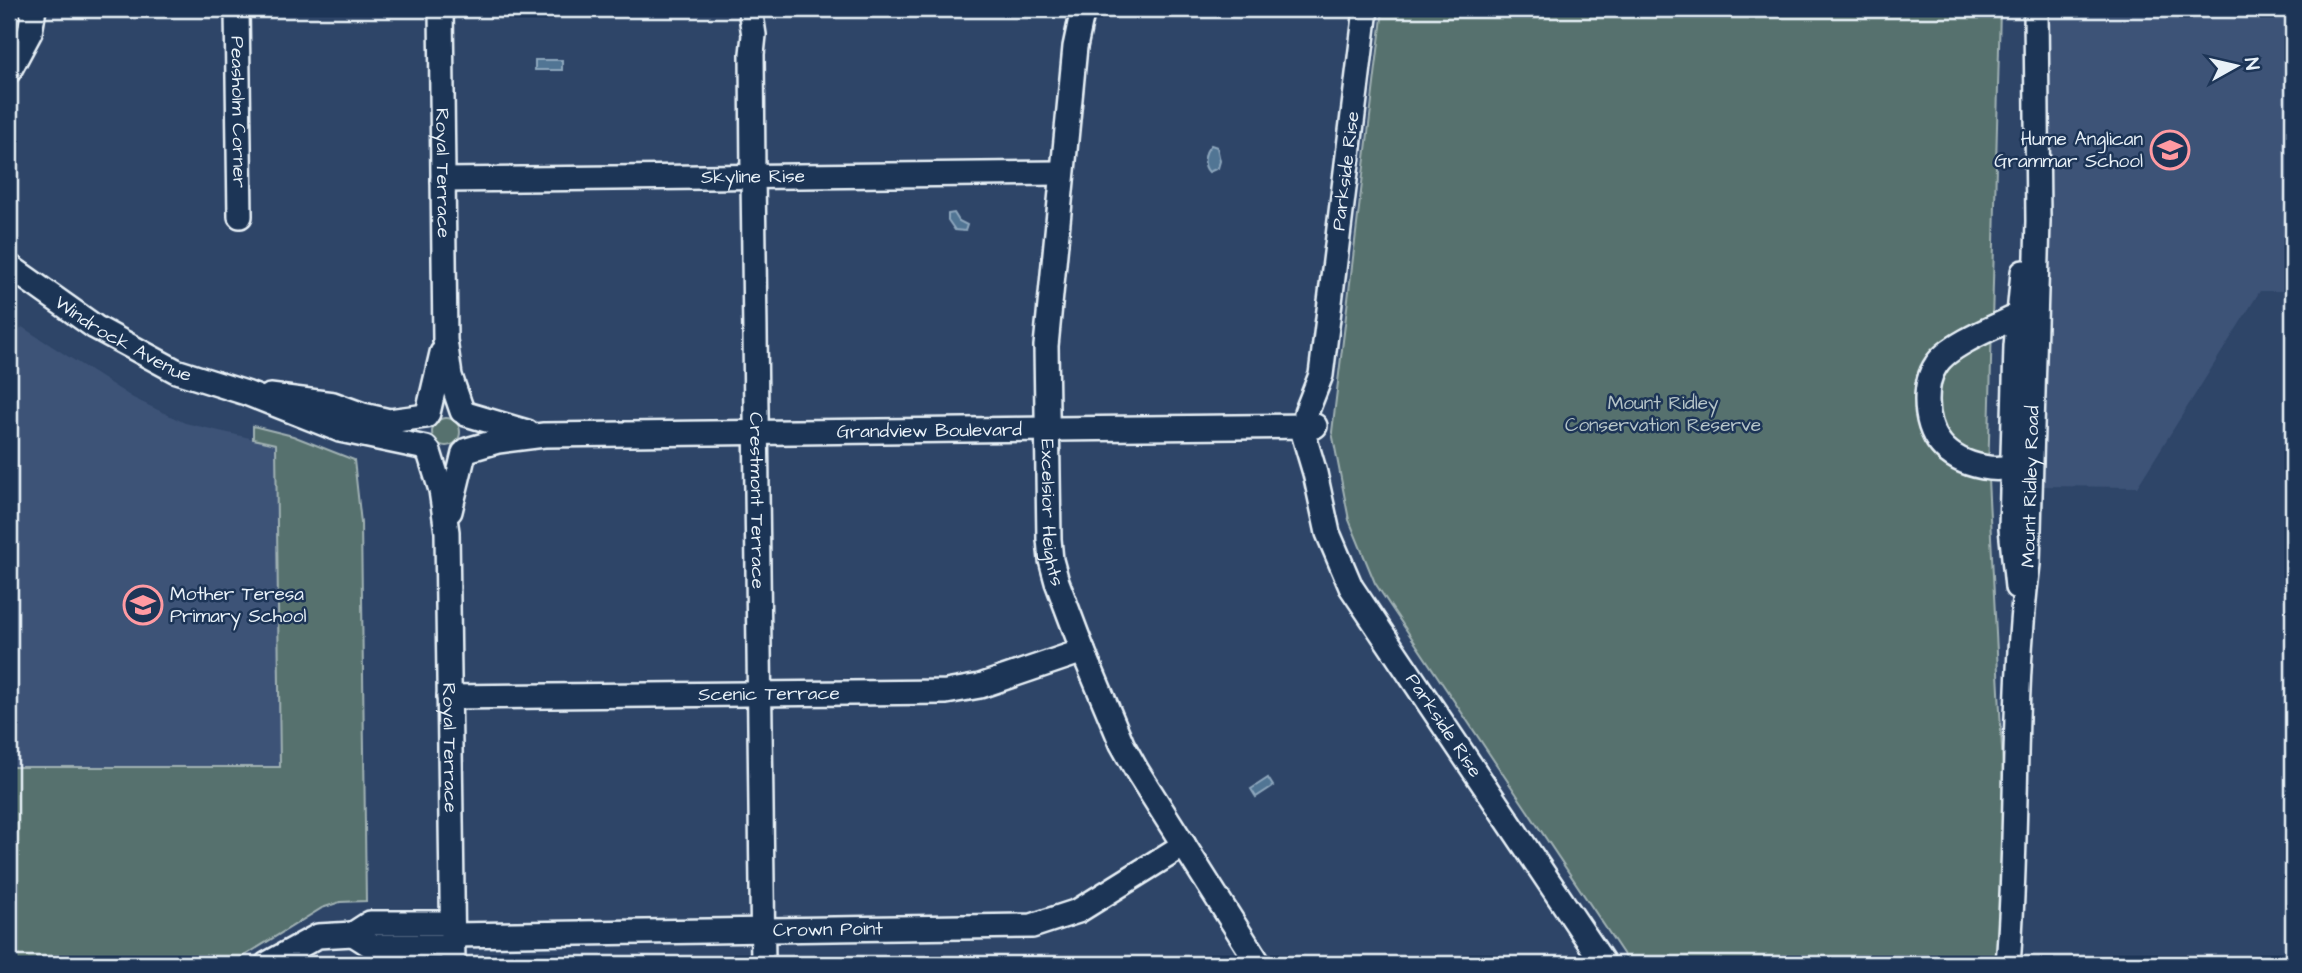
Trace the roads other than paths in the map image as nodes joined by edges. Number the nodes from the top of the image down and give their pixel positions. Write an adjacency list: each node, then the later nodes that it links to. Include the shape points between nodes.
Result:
1 (34, 9): 8 (street, via 30,32)
2 (237, 9): 13 (street, Peasholm Corner)
3 (441, 9): 12 (street, Royal Terrace)
4 (750, 9): 11 (street, Crestmont Terrace, via 754,35)
5 (1083, 9): 10 (street, Excelsior Heights)
6 (1366, 9): 20 (street, Parkside Rise, via 1321,375 1322,400)
7 (2036, 9): 9 (street, Mount Ridley Road)
8 (9, 71)
9 (2036, 154): 15 (street); 25 (street, Mount Ridley Road)
10 (1062, 173): 11 (street, Skyline Rise); 21 (street, Excelsior Heights, via 1046,346)
11 (753, 175): 12 (street, Skyline Rise); 22 (street, Crestmont Terrace)
12 (443, 180): 16 (street, Royal Terrace)
13 (240, 216)
14 (9, 266): 17 (street, Windrock Avenue, via 140,353 176,372)
15 (2018, 316): 27 (street); 27 (street, via 1958,345 1937,363 1927,386 1930,429 1946,451 1969,464)
16 (444, 340): 18 (street, Royal Terrace, via 450,376); 19 (street, Royal Terrace)
17 (246, 393): 19 (street, Windrock Avenue, via 322,402 389,421); 24 (street, Windrock Avenue, via 340,430)
18 (464, 412): 19 (street, via 441,407); 23 (street, Grandview Boulevard); 26 (street, via 473,428)
19 (427, 415): 24 (street, via 420,432)
20 (1309, 426): 21 (street, Grandview Boulevard); 39 (street, Parkside Rise, via 1317,449 1315,473 1328,533 1351,587)
21 (1046, 429): 22 (street, Grandview Boulevard); 30 (street, Excelsior Heights, via 1051,560)
22 (757, 432): 23 (street, Grandview Boulevard); 31 (street, Crestmont Terrace)
23 (544, 435): 26 (street, Grandview Boulevard)
24 (427, 450): 26 (street, via 450,459); 28 (street, Royal Terrace, via 442,490)
25 (2031, 450): 27 (street); 29 (street, Mount Ridley Road)
26 (465, 451): 28 (street, Royal Terrace)
27 (2013, 467): 29 (street, via 2013,562)
28 (447, 531): 32 (street, Royal Terrace)
29 (2022, 613): 40 (street, Mount Ridley Road)
30 (1083, 651): 31 (street, Scenic Terrace, via 964,690); 33 (street, Excelsior Heights, via 1122,744)
31 (760, 692): 32 (street, Scenic Terrace); 34 (street, Crestmont Terrace)
32 (449, 697): 35 (street, Royal Terrace)
33 (1184, 845): 34 (street, Crown Point, via 1079,911 1032,926); 38 (street, Excelsior Heights)
34 (763, 931): 35 (street, Crown Point); 37 (street, Crestmont Terrace)
35 (452, 942): 36 (street, Crown Point, via 370,923 352,934 318,936)
36 (267, 964)
37 (763, 964)
38 (1259, 964)
39 (1604, 964)
40 (2008, 964)

